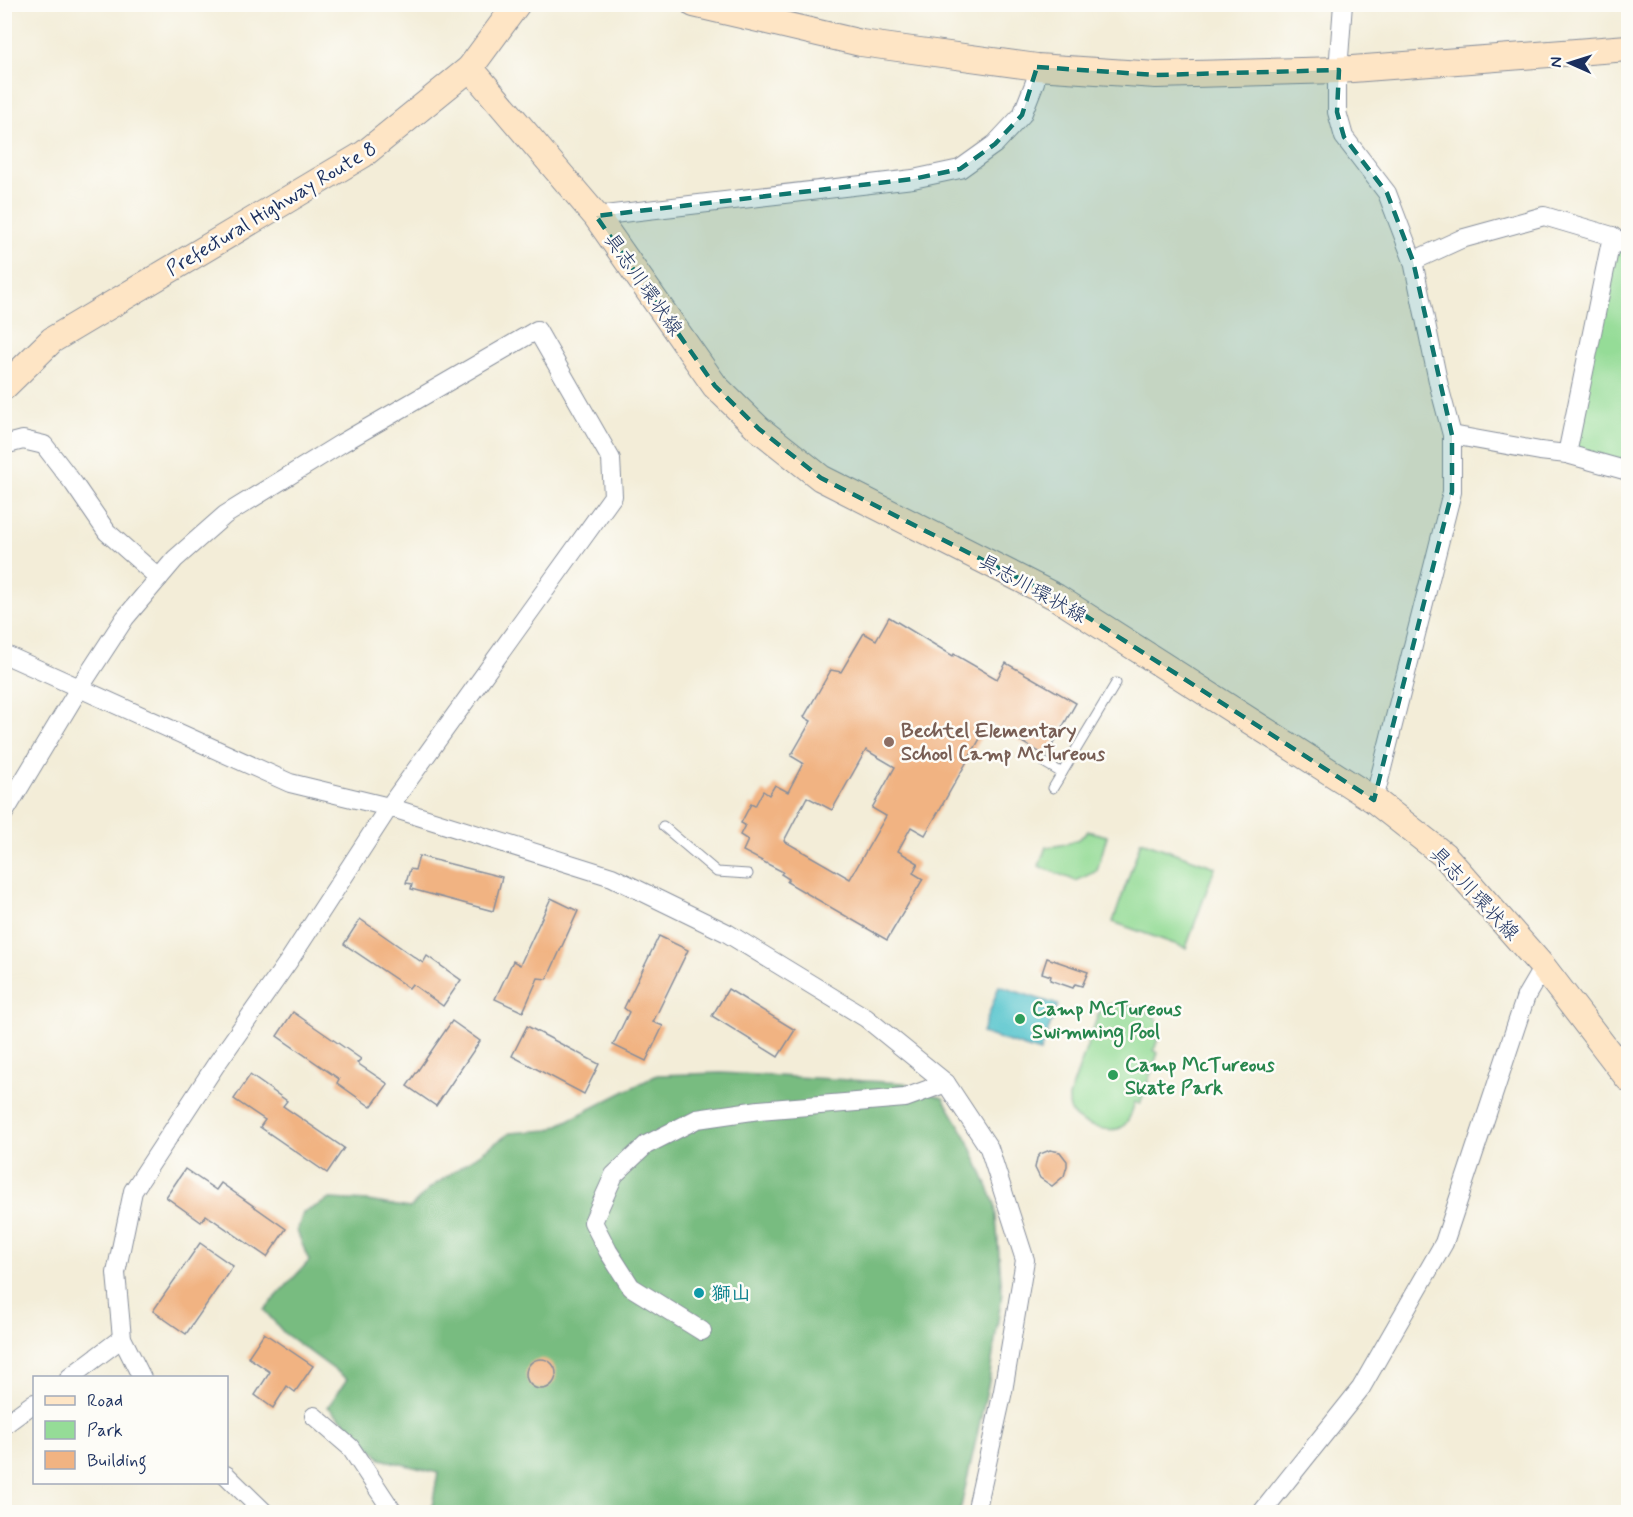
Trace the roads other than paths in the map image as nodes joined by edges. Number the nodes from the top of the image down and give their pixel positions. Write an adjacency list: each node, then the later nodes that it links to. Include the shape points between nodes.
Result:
1 (517, 4): 6 (main road, Prefectural Highway Route 8)
2 (694, 4): 5 (main road, via 861,44)
3 (1343, 4): 7 (street)
4 (1629, 48): 7 (main road)
5 (1037, 67): 7 (main road, via 1156,75); 8 (street, via 1022,115 995,144 960,169 913,179)
6 (470, 68): 8 (main road, 具志川環状線); 12 (main road, Prefectural Highway Route 8, via 364,154 52,340)
7 (1339, 70): 11 (street, via 1337,112 1344,136 1387,193)
8 (596, 216): 24 (main road, 具志川環状線, via 715,386 759,429 821,478 1056,597)
9 (1612, 236): 10 (street); 11 (street, via 1544,216 1461,239); 15 (street)
10 (1629, 248)
11 (1413, 261): 13 (street)
12 (4, 387)
13 (1452, 435): 15 (street); 24 (street, via 1452,492)
14 (4, 445): 17 (street, via 23,440 44,446 107,532)
15 (1568, 454): 16 (street)
16 (1629, 471)
17 (159, 578): 20 (street, via 125,618); 25 (street, via 225,515 537,330 611,459 613,496)
18 (4, 654): 20 (street)
19 (1116, 683): 22 (lane)
20 (80, 687): 25 (street, via 290,783); 26 (street)
21 (1045, 763): 22 (lane)
22 (1062, 773): 23 (lane)
23 (1053, 788)
24 (1374, 800): 29 (main road, 具志川環状線, via 1444,855)
25 (389, 807): 31 (street, via 612,877 727,933 866,1018); 33 (street, via 133,1191 116,1273)
26 (4, 813)
27 (663, 826): 28 (lane, via 717,872)
28 (748, 874)
29 (1543, 967): 30 (main road, 具志川環状線); 43 (street, via 1526,996 1444,1243 1361,1388)
30 (1624, 1062)
31 (946, 1083): 32 (street, via 905,1098 697,1119 646,1145 614,1175 593,1222 608,1251 631,1287); 42 (street, via 989,1148 1025,1260 1003,1391)
32 (702, 1331)
33 (122, 1338): 34 (street); 35 (street)
34 (70, 1376)
35 (141, 1376)
36 (33, 1404): 38 (street)
37 (314, 1416): 41 (street, via 350,1448)
38 (4, 1425)
39 (228, 1477): 40 (street)
40 (264, 1512)
41 (393, 1512)
42 (974, 1512)
43 (1262, 1512)

